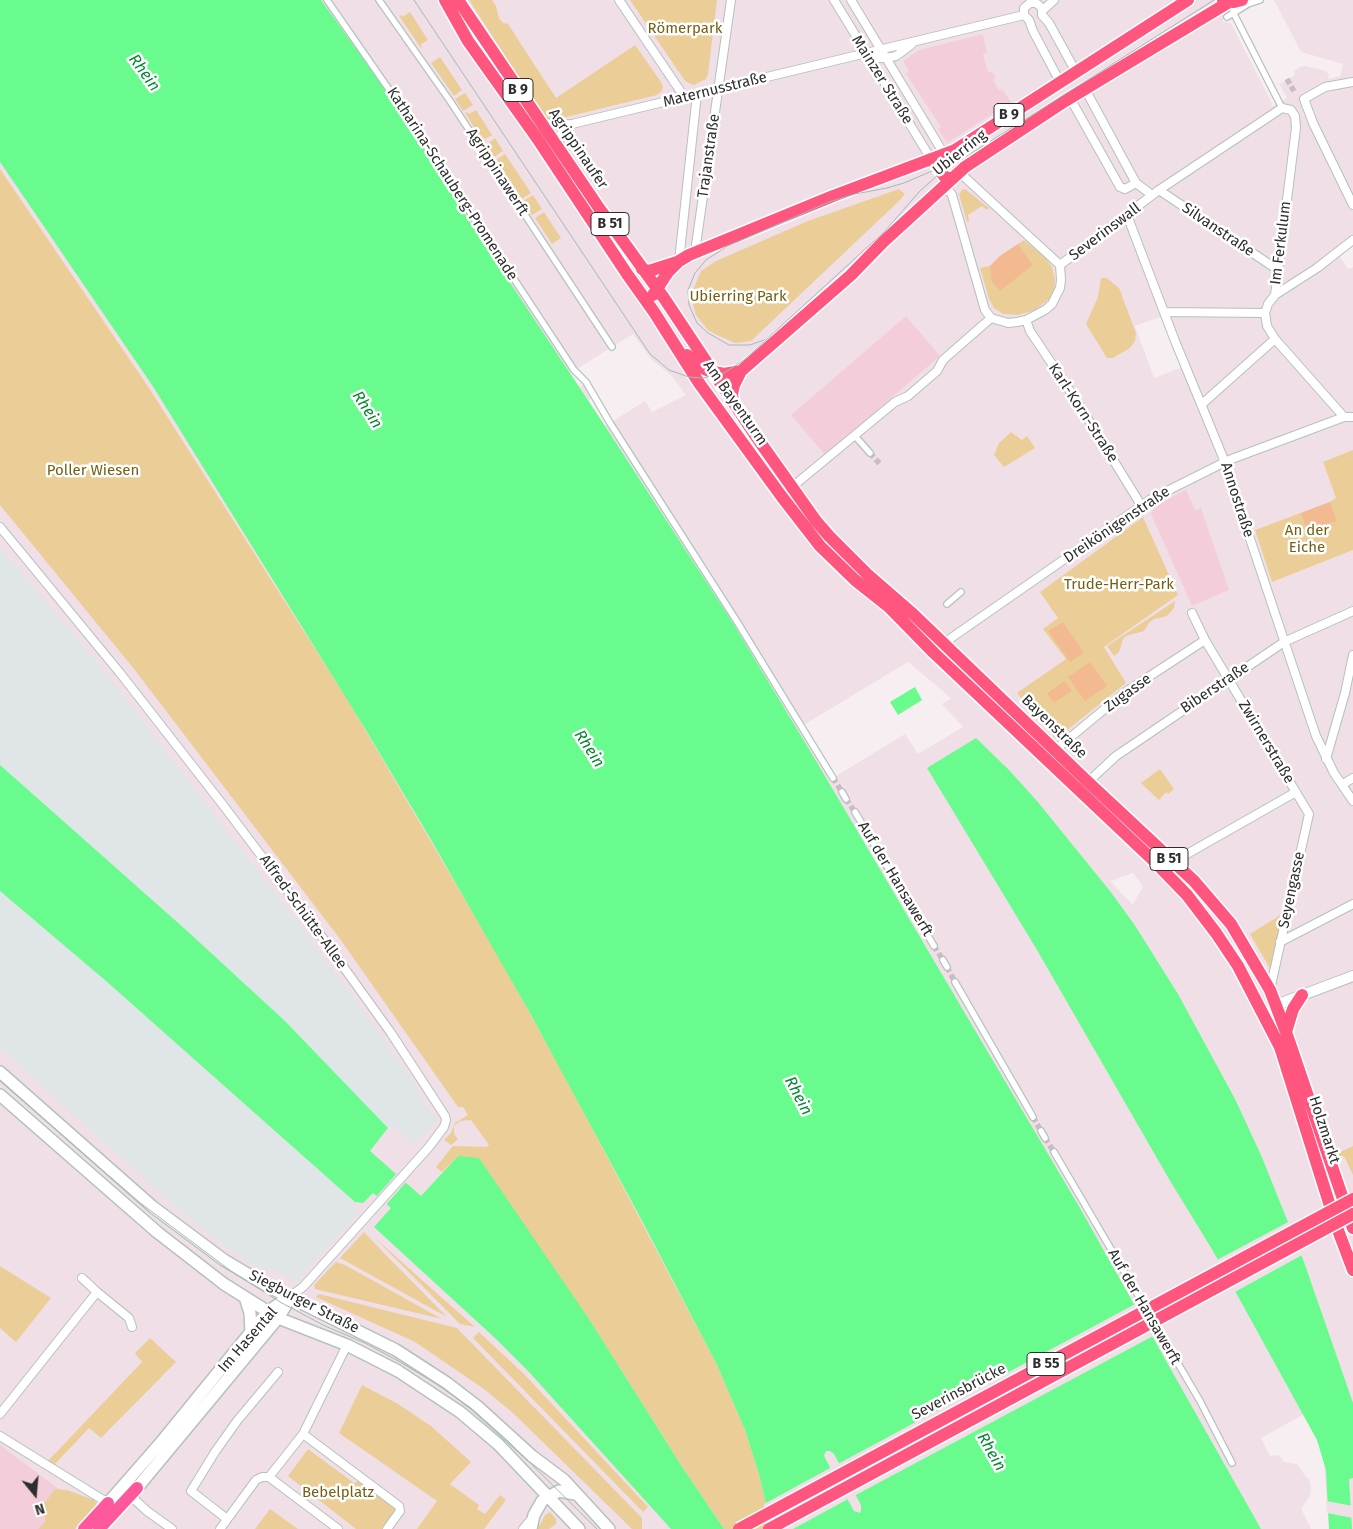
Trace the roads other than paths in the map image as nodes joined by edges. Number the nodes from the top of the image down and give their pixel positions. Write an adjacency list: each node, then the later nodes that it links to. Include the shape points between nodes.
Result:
1 (327, 0): 77 (street, Katharina-Schauberg-Promenade, via 574,370 586,382)
2 (379, 0): 59 (street, Agrippinawerft, via 450,101)
3 (445, 0): 28 (main road, Agrippinaufer / B 9)
4 (458, 0): 26 (main road, Agrippinaufer / B 9)
5 (619, 0): 29 (street)
6 (731, 0): 24 (street, Trajanstraße)
7 (834, 0): 19 (street, Mainzer Straße)
8 (851, 0): 18 (street, Mainzer Straße)
9 (1054, 0): 14 (street)
10 (1188, 0): 21 (main road, Ubierring / B 9)
11 (1260, 0): 13 (street)
12 (1029, 1): 14 (street, via 1036,3); 16 (street, via 1024,8)
13 (1237, 4): 15 (street); 25 (main road, Ubierring / B 9); 31 (street)
14 (1042, 13): 16 (street, via 1037,20); 21 (street)
15 (1227, 17)
16 (1026, 18): 17 (street, Maternusstraße); 22 (street)
17 (913, 43): 18 (street, Maternusstraße); 20 (street, Maternusstraße, via 904,51)
18 (882, 50): 19 (street, Maternusstraße); 20 (street, Mainzer Straße)
19 (865, 56): 20 (street, Maternusstraße); 24 (street, Maternusstraße); 36 (street, Mainzer Straße)
20 (886, 58): 35 (street, Mainzer Straße)
21 (1076, 72): 22 (main road, Ubierring / B 9)
22 (1060, 82): 35 (main road, Ubierring / B 9)
23 (1353, 82): 42 (street, via 1325,87 1304,99)
24 (718, 88): 27 (street, Maternusstraße); 45 (street, Trajanstraße)
25 (1085, 90): 30 (main road, Ubierring / B 9); 39 (street)
26 (521, 94): 28 (main road, B 9, via 516,100); 32 (main road, Agrippinaufer / B 9)
27 (697, 94): 29 (street, Maternusstraße); 46 (street, Trajanstraße)
28 (507, 98): 52 (main road, Agrippinaufer / B 9)
29 (684, 98): 33 (street, Maternusstraße)
30 (1070, 98): 37 (main road, Ubierring / B 9, via 984,153); 39 (street, via 1120,187 1125,189)
31 (1282, 108): 41 (street, Severinswall); 49 (street, Im Ferkulum, via 1294,113 1296,128)
32 (540, 121): 33 (street, Maternusstraße); 34 (main road, Agrippinaufer / B 9)
33 (572, 124): 34 (street, via 561,134)
34 (558, 148): 38 (main road, Agrippinaufer / B 9)
35 (944, 154): 36 (main road, Ubierring / B 9)
36 (931, 159): 37 (main road, via 944,177); 45 (main road, Ubierring / B 9)
37 (956, 175): 40 (main road, Ubierring / B 9); 47 (street)
38 (579, 179): 48 (main road, Agrippinaufer / B 51)
39 (1136, 183): 41 (street, Silvanstraße)
40 (940, 189): 55 (street, via 952,195 985,310); 60 (main road, Ubierring / B 9, via 843,282)
41 (1155, 192): 43 (street, Severinswall); 49 (street, Silvanstraße)
42 (1353, 205)
43 (1127, 215): 47 (street, Severinswall); 53 (street, Annostraße)
44 (1353, 240): 51 (street, via 1317,268)
45 (695, 252): 46 (main road, Ubierring / B 9)
46 (679, 261): 48 (main road, B 9, via 649,271); 50 (main road, B 9)
47 (1060, 265): 56 (street, Severinswall, via 1060,288 1052,304)
48 (642, 269): 50 (main road, Agrippinaufer / B 51)
49 (1278, 270): 51 (street, Im Ferkulum)
50 (657, 289): 52 (main road, B 9, via 652,301); 61 (main road, Am Bayenturm / B 51)
51 (1275, 294): 54 (street, Im Ferkulum)
52 (654, 312): 58 (main road, Am Bayenturm)
53 (1164, 312): 54 (street); 63 (street, Annostraße)
54 (1265, 312): 57 (street, via 1267,326)
55 (991, 318): 56 (street, Severinswall, via 1008,323); 67 (street, via 943,360 937,371)
56 (1026, 320): 73 (street, Karl-Korn-Straße)
57 (1275, 339): 63 (street); 65 (street)
58 (676, 346): 61 (main road, via 700,367); 64 (main road, Am Bayenturm / B 51)
59 (612, 347)
60 (741, 371): 61 (main road); 62 (main road, Ubierring / B 9, via 734,385)
61 (714, 372): 62 (main road, Am Bayenturm / B 51)
62 (733, 402): 64 (main road, via 721,403); 69 (main road, Am Bayenturm / B 51)
63 (1202, 404): 70 (street, Annostraße)
64 (720, 410): 71 (main road, Am Bayenturm / B 51)
65 (1344, 417): 66 (street); 70 (street, Dreikönigenstraße)
66 (1353, 418)
67 (855, 436): 68 (street); 72 (street)
68 (870, 453)
69 (773, 461): 71 (main road, via 764,461); 72 (main road, Am Bayenturm / B 51)
70 (1224, 462): 73 (street, Dreikönigenstraße); 83 (street, Annostraße)
71 (762, 469): 74 (main road, Am Bayenturm / B 51)
72 (792, 487): 84 (main road, Bayenstraße / B 51, via 829,536 913,614)
73 (1141, 505): 84 (street, Dreikönigenstraße)
74 (793, 510): 84 (main road, Bayenstraße / B 51, via 839,565)
75 (0, 527): 127 (street, Alfred-Schütte-Allee, via 120,673 309,919 444,1113 444,1127 421,1155 303,1287)
76 (690, 534): 77 (street)
77 (684, 538): 90 (street, Katharina-Schauberg-Promenade)
78 (961, 592): 79 (street)
79 (947, 604)
80 (1353, 611): 83 (street, Biberstraße)
81 (1192, 613): 82 (street, Zwirnerstraße)
82 (1205, 640): 86 (street, Zwirnerstraße); 88 (street, Zugasse, via 1124,693)
83 (1284, 642): 86 (street, Biberstraße); 89 (street, Annostraße)
84 (938, 648): 88 (main road, Bayenstraße / B 51); 101 (main road, Bayenstraße / B 51)
85 (1353, 656): 87 (street)
86 (1228, 679): 92 (street, Biberstraße, via 1116,756); 95 (street, Zwirnerstraße)
87 (1349, 693): 89 (street)
88 (1055, 750): 92 (main road, Bayenstraße / B 51)
89 (1326, 759): 93 (street, Annostraße)
90 (833, 778)
91 (1353, 778): 93 (street)
92 (1088, 782): 99 (main road, Bayenstraße / B 51)
93 (1343, 784): 97 (street, Annostraße)
94 (842, 792): 96 (street)
95 (1296, 792): 99 (street); 103 (street, Seyengasse, via 1308,814)
96 (846, 799)
97 (1353, 801)
98 (855, 812): 104 (street, Auf der Hansawerft)
99 (1173, 862): 100 (main road, Bayenstraße / B 51)
100 (1187, 874): 101 (main road); 109 (main road, Bayenstraße / B 51, via 1231,924)
101 (1172, 880): 111 (main road, Bayenstraße / B 51, via 1216,933)
102 (1353, 904): 103 (street)
103 (1280, 942): 109 (street, Seyengasse)
104 (934, 946)
105 (943, 960): 106 (street)
106 (947, 967)
107 (1352, 978): 110 (street)
108 (955, 982): 116 (street)
109 (1270, 990): 112 (main road, Bayenstraße / B 51)
110 (1302, 994): 112 (street); 113 (main road)
111 (1257, 1002): 112 (main road); 123 (main road, Holzmarkt / B 51, via 1280,1047)
112 (1276, 1005): 113 (main road, Holzmarkt / B 51)
113 (1286, 1032): 122 (main road, Holzmarkt / B 51)
114 (0, 1072): 127 (main road, Siegburger Straße, via 152,1207 224,1260)
115 (0, 1095): 126 (main road, Siegburger Straße, via 157,1232)
116 (1033, 1117)
117 (1041, 1131): 118 (street)
118 (1045, 1138)
119 (1054, 1152): 136 (street, Auf der Hansawerft, via 1200,1401)
120 (1353, 1199): 155 (main road, Severinsbrücke / B 55, bridge)
121 (1353, 1214): 156 (main road, Severinsbrücke / B 55, bridge)
122 (1353, 1228)
123 (1353, 1270)
124 (82, 1278): 125 (street)
125 (97, 1292): 129 (street, via 129,1318); 133 (street)
126 (245, 1297): 128 (main road, Siegburger Straße); 130 (main road)
127 (289, 1297): 128 (main road, Im Hasental); 139 (main road, Siegburger Straße, via 396,1350 447,1384 564,1480)
128 (271, 1315): 130 (main road, Im Hasental); 131 (main road, Siegburger Straße); 138 (main road, Im Hasental)
129 (132, 1327)
130 (251, 1332): 141 (main road, Im Hasental)
131 (347, 1345): 134 (street); 140 (main road, Siegburger Straße, via 398,1371 460,1412 538,1484)
132 (278, 1372): 143 (street, via 215,1452 191,1491)
133 (0, 1414)
134 (303, 1434): 137 (street); 150 (street, via 399,1506 400,1511)
135 (0, 1436): 141 (street)
136 (1232, 1463)
137 (268, 1477): 143 (street, via 256,1480); 149 (street)
138 (136, 1489): 145 (highway); 146 (main road); 147 (street, via 135,1500)
139 (575, 1494): 140 (main road, via 559,1491); 154 (main road, Siegburger Straße)
140 (545, 1499): 142 (main road); 153 (main road, Siegburger Straße)
141 (108, 1503): 144 (highway)
142 (534, 1515): 151 (street); 152 (main road)
143 (228, 1519): 148 (street)
144 (84, 1529)
145 (99, 1529)
146 (105, 1529)
147 (172, 1529)
148 (220, 1529)
149 (338, 1529)
150 (387, 1529)
151 (523, 1529)
152 (531, 1529)
153 (579, 1529)
154 (609, 1529)
155 (739, 1529)
156 (769, 1529)

